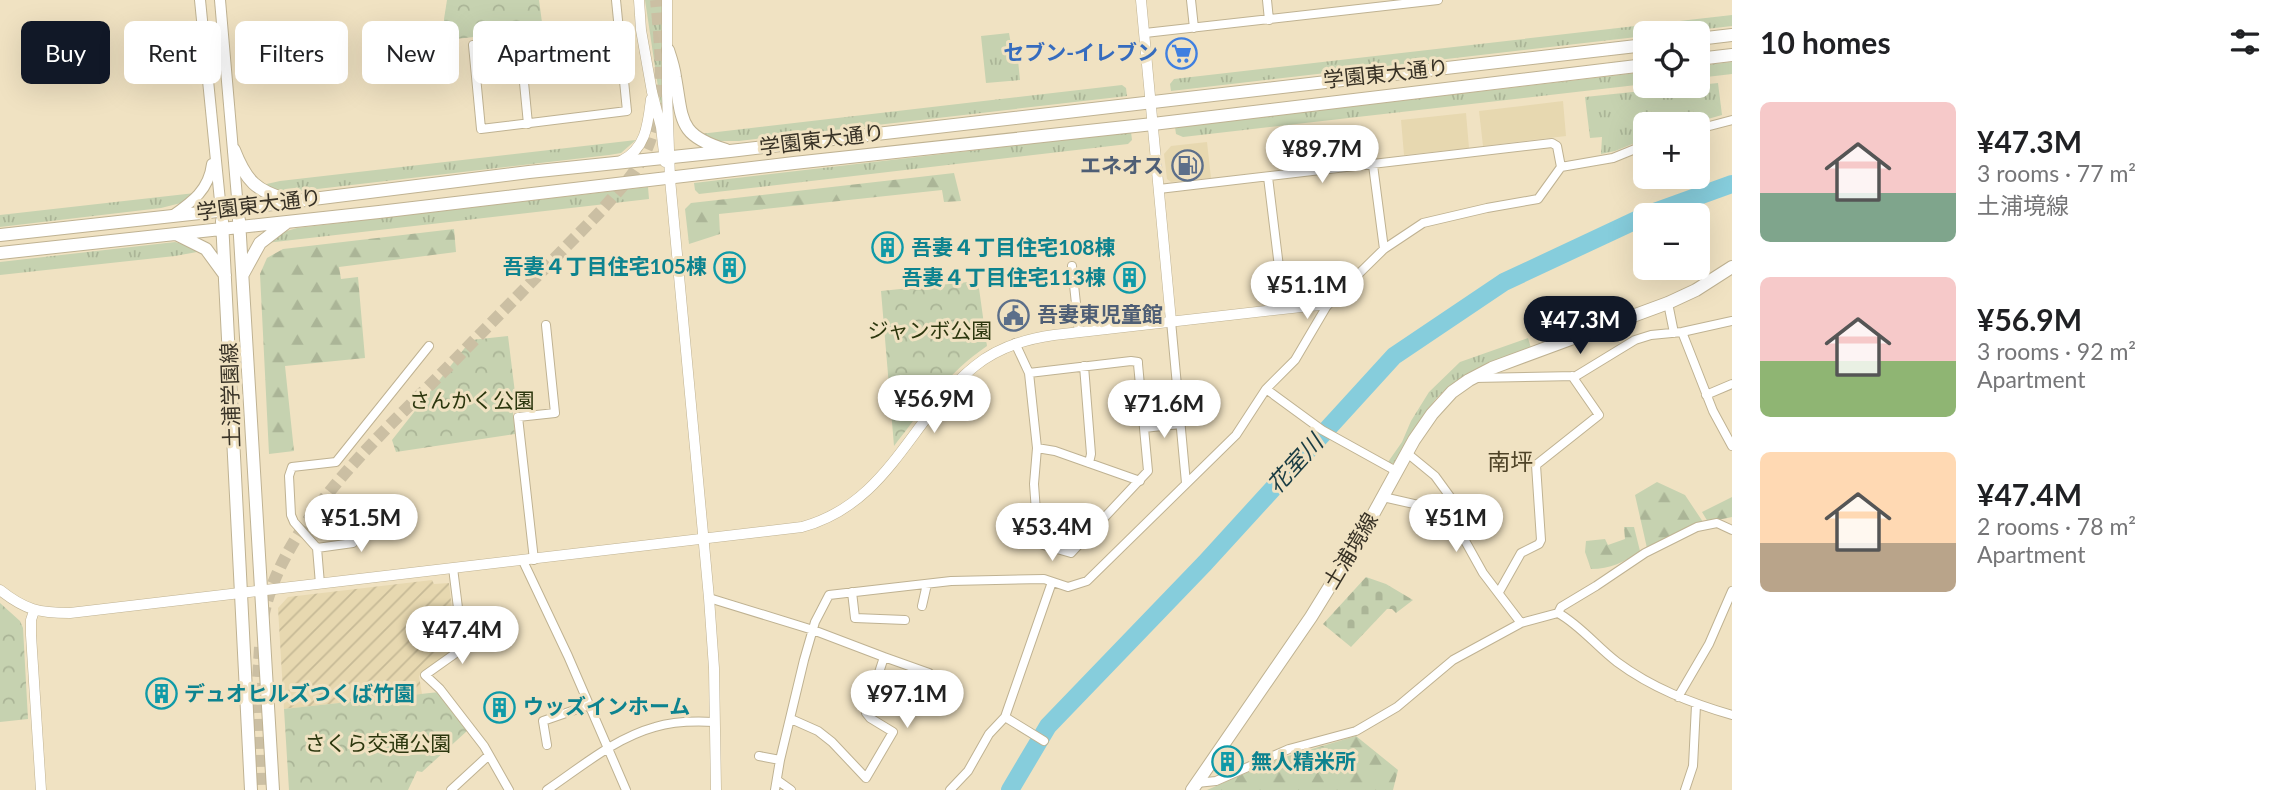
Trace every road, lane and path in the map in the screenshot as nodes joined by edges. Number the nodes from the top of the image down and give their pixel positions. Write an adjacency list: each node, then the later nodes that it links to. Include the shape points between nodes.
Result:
1 (200, 0): 27 (main road, 土浦学園線)
2 (220, 0): 28 (main road, 土浦学園線)
3 (616, 0): 24 (street, via 627,111)
4 (639, 0): 21 (street)
5 (667, 0): 17 (street)
6 (1141, 0): 13 (street)
7 (1191, 0): 12 (street)
8 (1267, 0): 11 (street)
9 (1438, 0): 10 (street)
10 (1363, 4): 11 (street)
11 (1269, 20): 12 (street)
12 (1194, 27): 13 (street)
13 (1144, 33): 22 (street)
14 (1732, 35): 15 (main road)
15 (1710, 38)
16 (1633, 46): 22 (main road, 学園東大通り)
17 (668, 50): 30 (main road, via 681,119 692,134); 31 (street)
18 (1732, 55): 19 (main road)
19 (1710, 58)
20 (1633, 66): 25 (main road, 学園東大通り)
21 (652, 92): 31 (street); 32 (street, via 642,141 628,158)
22 (1151, 101): 25 (street); 30 (main road, 学園東大通り)
23 (1732, 120): 26 (street)
24 (528, 124): 24 (street, via 481,129 473,45 520,41)
25 (1153, 124): 36 (main road, 学園東大通り); 37 (street)
26 (1710, 126)
27 (214, 147): 40 (main road, 土浦学園線); 41 (main road, via 207,184)
28 (234, 150): 38 (main road, via 256,186); 39 (main road, 土浦学園線)
29 (1633, 150): 34 (street)
30 (730, 151): 31 (main road, 学園東大通り)
31 (667, 158): 32 (main road, 学園東大通り); 36 (street)
32 (617, 163): 38 (main road, 学園東大通り)
33 (1373, 164): 34 (street, via 1552,143 1558,146); 35 (street); 47 (street)
34 (1561, 167): 47 (street, via 1538,199 1423,223)
35 (1268, 177): 37 (street); 55 (street)
36 (670, 179): 42 (main road, 学園東大通り); 83 (street)
37 (1158, 190): 56 (street)
38 (295, 201): 39 (main road, 学園東大通り)
39 (238, 209): 40 (main road, 学園東大通り); 43 (main road, 土浦学園線)
40 (221, 211): 41 (main road, 学園東大通り); 44 (main road, 土浦学園線)
41 (172, 216): 46 (main road, 学園東大通り)
42 (290, 221): 43 (main road, 学園東大通り); 51 (main road, via 260,243)
43 (239, 226): 44 (main road, 学園東大通り); 51 (main road, 土浦学園線)
44 (223, 227): 45 (main road, 学園東大通り); 52 (main road, 土浦学園線)
45 (172, 233): 48 (main road, 学園東大通り); 52 (main road, via 206,249)
46 (0, 235)
47 (1384, 250): 54 (street)
48 (0, 253)
49 (1072, 266): 59 (street)
50 (1732, 267): 53 (main road, 土浦境線)
51 (242, 276): 92 (main road, 土浦学園線)
52 (226, 278): 94 (main road, 土浦学園線)
53 (1668, 303): 60 (street); 66 (main road, 土浦境線)
54 (1328, 304): 55 (street); 68 (street, via 1295,360)
55 (1283, 308): 56 (street)
56 (1171, 321): 59 (street); 70 (street)
57 (1732, 321): 60 (street)
58 (546, 325): 85 (street, via 555,413 518,417)
59 (1079, 332): 61 (street)
60 (1678, 332): 65 (street, via 1635,340); 69 (street)
61 (1016, 344): 64 (street); 83 (street, via 964,376 873,487 841,511 802,527)
62 (429, 346): 84 (street, via 336,461 292,467 291,515)
63 (1084, 366): 64 (street); 71 (street, via 1138,362); 75 (street)
64 (1029, 373): 73 (street)
65 (1572, 376): 66 (street); 96 (street, via 1599,415 1536,465 1541,540 1521,553)
66 (1473, 378): 74 (main road, 土浦境線, via 1442,402)
67 (1732, 384): 69 (street)
68 (1266, 389): 76 (street, via 1326,432); 78 (street, via 1236,435)
69 (1706, 395): 72 (street)
70 (1180, 424): 71 (street); 78 (street)
71 (1144, 428): 77 (street, via 1148,471)
72 (1732, 446)
73 (1037, 449): 75 (street); 77 (street, via 1034,484 1038,539 1043,545 1073,553)
74 (1406, 453): 76 (main road, 土浦境線); 80 (street, via 1435,476 1451,498)
75 (1089, 463): 77 (street)
76 (1396, 471): 79 (main road, 土浦境線)
77 (1140, 481)
78 (1186, 483): 88 (street, via 1087,581 1068,587)
79 (1383, 497): 80 (street); 120 (main road, 土浦境線, via 1299,635)
80 (1449, 512): 96 (street)
81 (350, 513): 84 (street, via 353,543)
82 (1732, 530): 100 (street, via 1717,523 1697,527 1645,553)
83 (704, 539): 85 (street); 97 (street)
84 (317, 548): 90 (street)
85 (534, 559): 86 (street)
86 (523, 561): 87 (street); 107 (street)
87 (453, 568): 90 (street); 116 (street, via 463,648 425,675)
88 (1052, 582): 89 (street); 110 (street)
89 (927, 583): 95 (street); 98 (street)
90 (320, 584): 92 (street)
91 (0, 590): 99 (street)
92 (260, 590): 94 (street); 123 (main road, 土浦学園線)
93 (1732, 591): 106 (street, via 1709,644)
94 (241, 592): 99 (street, via 70,613); 122 (main road, 土浦学園線)
95 (852, 592): 101 (street, via 855,618); 103 (street, via 829,595)
96 (1499, 592): 102 (street)
97 (709, 598): 103 (street); 112 (street)
98 (922, 606)
99 (34, 611): 121 (street, via 31,628)
100 (1558, 613): 102 (street); 106 (street, via 1616,662)
101 (905, 620)
102 (1521, 623): 120 (street, via 1453,660 1397,707 1356,731 1289,749)
103 (813, 630): 104 (street); 111 (street)
104 (884, 657): 105 (street); 105 (street, via 929,673 916,705)
105 (874, 685): 111 (street, via 866,713 893,732 866,778 818,731)
106 (1678, 697): 108 (street)
107 (589, 705): 114 (street, via 542,721); 115 (street)
108 (1696, 705): 109 (street); 132 (street, via 1693,766)
109 (1732, 715)
110 (1005, 717): 113 (street); 131 (street)
111 (791, 719): 118 (street)
112 (714, 722): 115 (street, via 657,726); 128 (street)
113 (1044, 741)
114 (547, 746)
115 (607, 749): 126 (street); 127 (street)
116 (489, 755): 124 (street); 125 (street)
117 (759, 756): 118 (street)
118 (779, 760): 119 (street)
119 (777, 780): 129 (street); 130 (street)
120 (1194, 787)
121 (41, 790)
122 (251, 790)
123 (273, 790)
124 (451, 790)
125 (509, 790)
126 (547, 790)
127 (626, 790)
128 (716, 790)
129 (775, 790)
130 (791, 790)
131 (950, 790)
132 (1685, 790)

